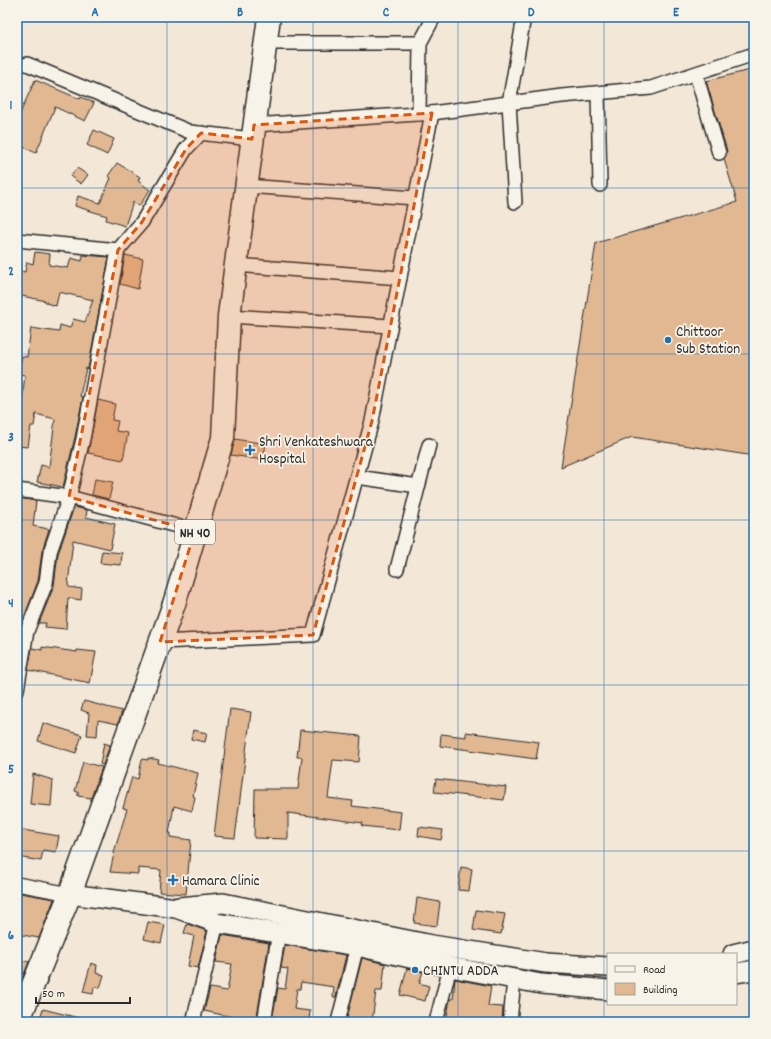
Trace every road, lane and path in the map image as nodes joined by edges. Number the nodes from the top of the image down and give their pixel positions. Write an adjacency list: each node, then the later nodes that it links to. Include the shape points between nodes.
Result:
1 (269, 17): 4 (highway, NH 40)
2 (434, 17): 5 (street)
3 (524, 17): 10 (street)
4 (265, 43): 5 (street); 12 (highway, NH 40)
5 (420, 43): 11 (street)
6 (754, 54): 8 (street)
7 (27, 64): 13 (street, via 190,132)
8 (696, 74): 9 (street, via 651,88); 14 (street)
9 (598, 93): 10 (street); 15 (street)
10 (509, 103): 11 (street); 18 (street)
11 (425, 113): 12 (street); 17 (street)
12 (253, 132): 13 (street); 16 (highway, NH 40)
13 (201, 133): 20 (street, via 186,150 142,222)
14 (719, 153)
15 (600, 185)
16 (246, 186): 17 (street); 21 (highway, NH 40)
17 (415, 198): 22 (street)
18 (515, 202)
19 (17, 240): 20 (street)
20 (118, 250): 29 (street, via 83,439)
21 (236, 266): 22 (street); 23 (highway, NH 40)
22 (400, 278): 24 (street)
23 (229, 316): 24 (street); 30 (highway, NH 40, via 223,438)
24 (390, 326): 26 (street, via 372,421)
25 (429, 445): 27 (street)
26 (357, 477): 27 (street); 33 (street, via 313,635)
27 (418, 486): 31 (street)
28 (17, 490): 29 (street)
29 (69, 497): 30 (street); 32 (street, via 50,552 46,583)
30 (195, 531): 33 (highway, NH 40)
31 (397, 569)
32 (22, 629): 34 (street)
33 (160, 642): 36 (highway, NH 40)
34 (17, 690)
35 (17, 884): 36 (street)
36 (70, 894): 37 (street); 51 (highway, NH 40)
37 (176, 908): 38 (street); 43 (street, via 223,903 432,945)
38 (217, 923): 39 (street); 52 (street)
39 (279, 932): 40 (street); 53 (street)
40 (357, 946): 44 (street); 54 (street)
41 (754, 949): 42 (street)
42 (737, 953)
43 (498, 955): 45 (street, via 546,963); 48 (street)
44 (450, 967): 48 (street); 55 (street)
45 (607, 967)
46 (754, 970): 47 (street)
47 (737, 973)
48 (496, 975): 49 (street)
49 (514, 979): 50 (street); 56 (street)
50 (607, 990)
51 (18, 1022)
52 (193, 1022)
53 (264, 1022)
54 (338, 1022)
55 (436, 1022)
56 (510, 1022)

